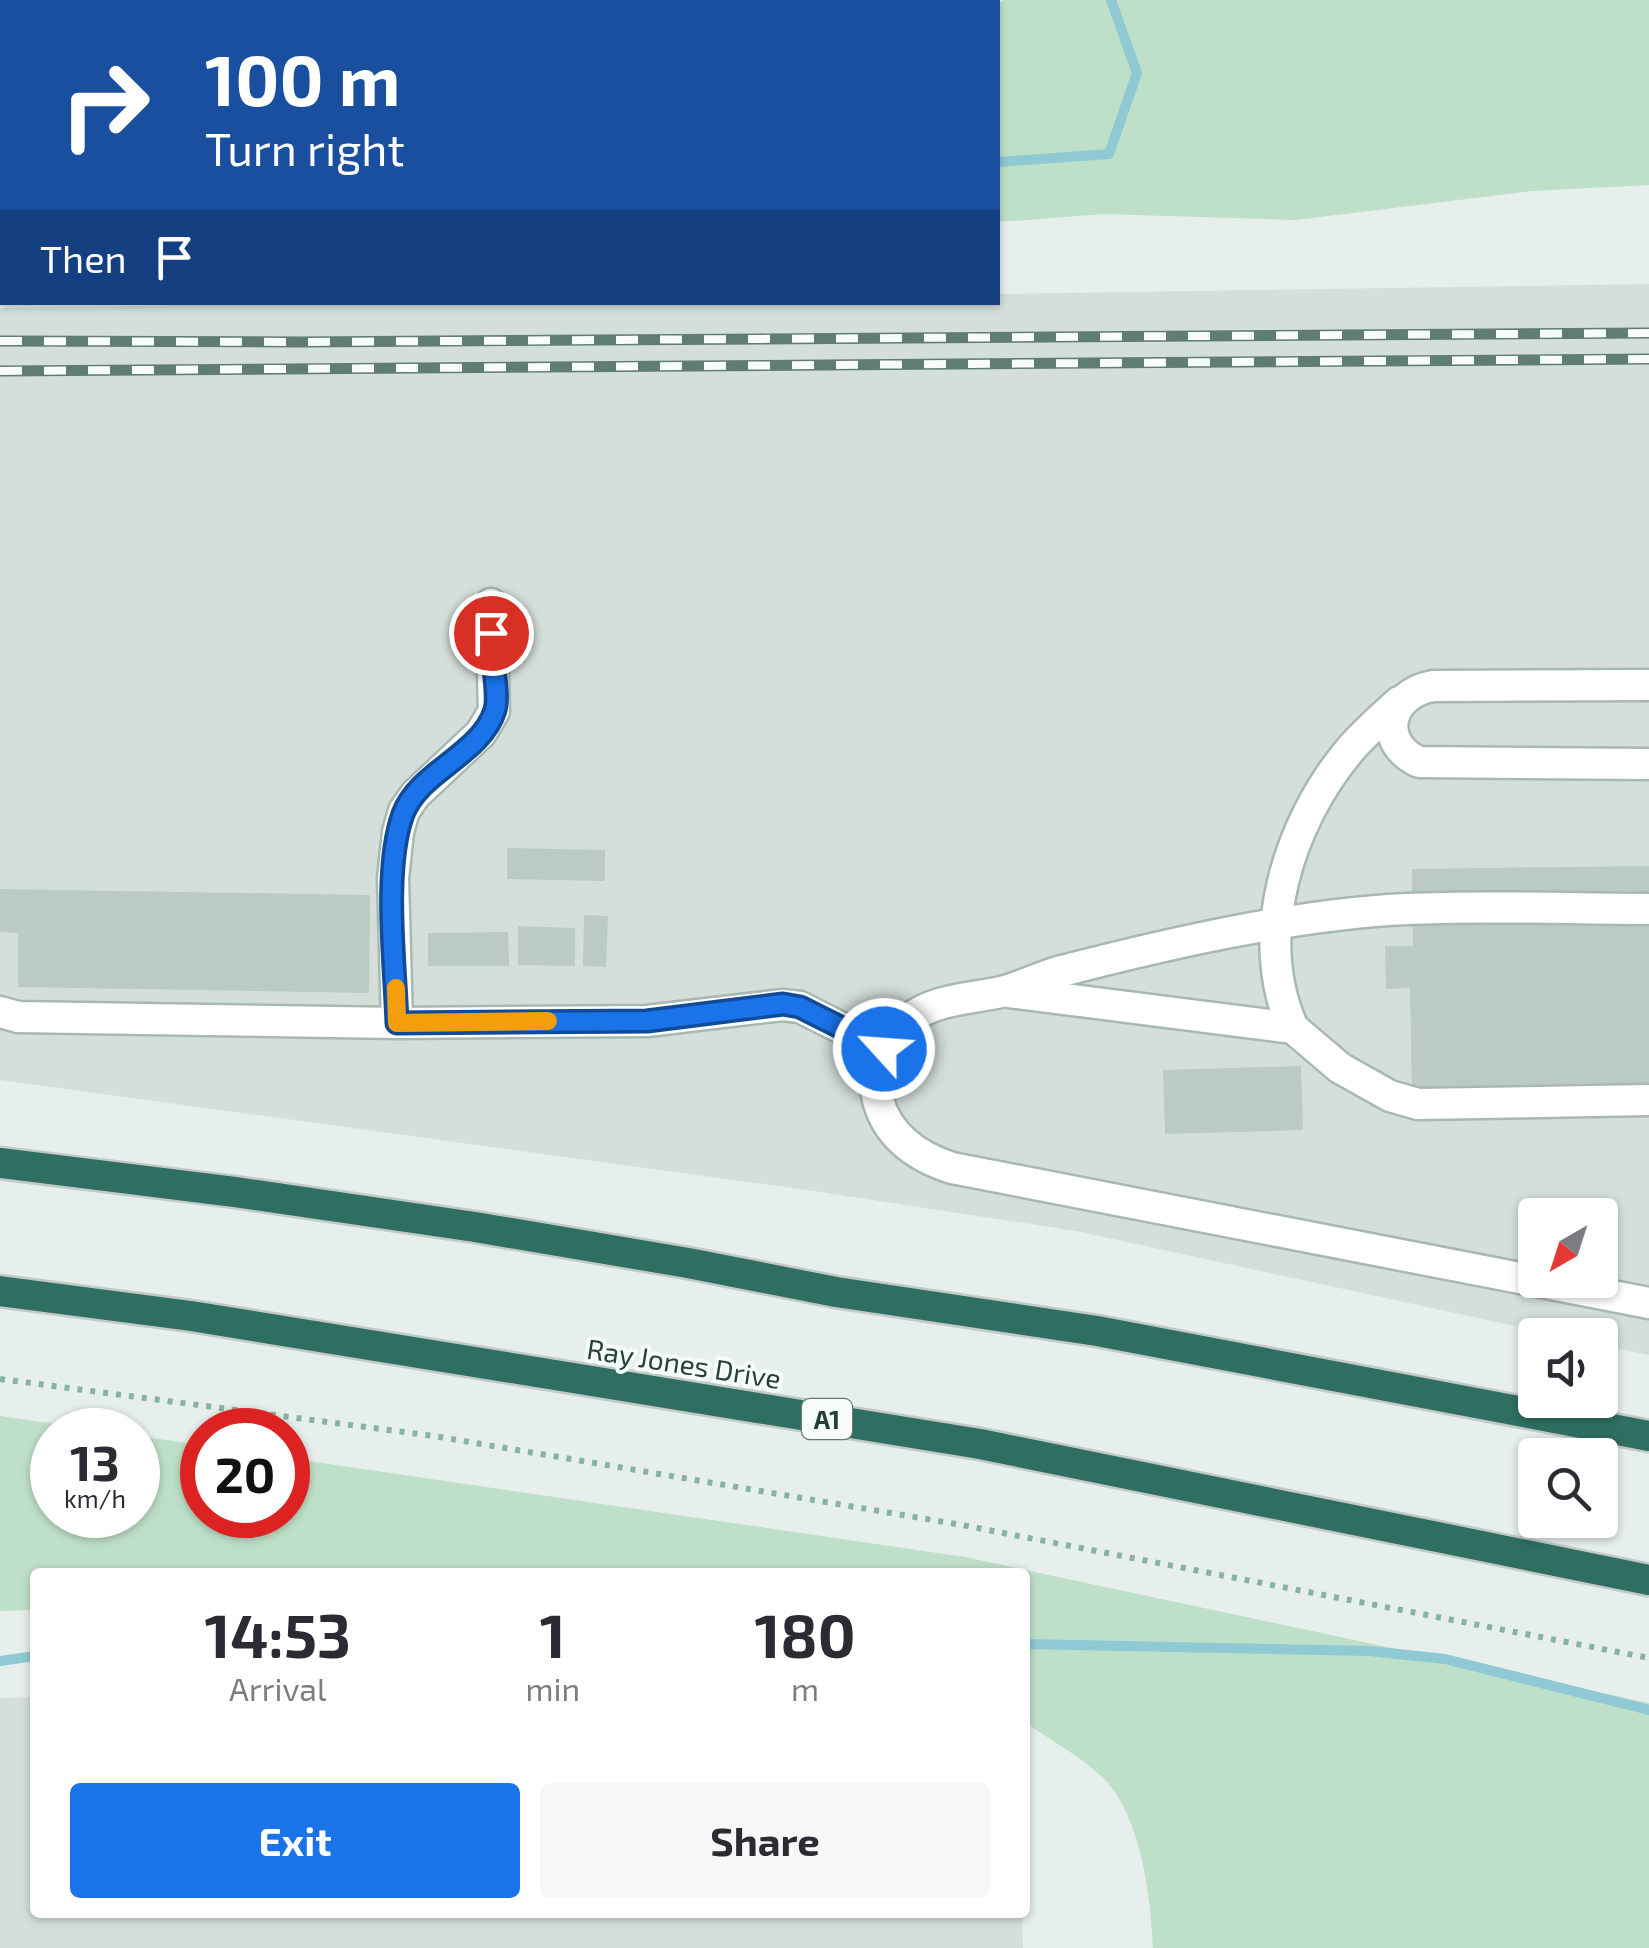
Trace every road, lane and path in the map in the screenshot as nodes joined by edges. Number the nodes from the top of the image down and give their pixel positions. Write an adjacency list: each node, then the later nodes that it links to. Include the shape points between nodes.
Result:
1 (492, 604): 9 (lane, via 494,712 481,733 415,794 398,832 392,878)
2 (1649, 685): 3 (lane, via 1432,686)
3 (1406, 697): 4 (lane, via 1394,712 1394,737 1419,762); 6 (lane, via 1347,754 1322,790 1297,838)
4 (1649, 764)
5 (1649, 909): 6 (lane, via 1406,909)
6 (1276, 926): 7 (lane, via 1056,973); 10 (lane, via 1277,985)
7 (1001, 992): 10 (lane); 11 (lane, via 921,1012)
8 (0, 1012): 9 (lane)
9 (397, 1023): 11 (lane, via 647,1021 783,1004)
10 (1293, 1028): 12 (lane, via 1340,1068 1405,1102)
11 (884, 1049): 15 (lane, via 876,1091 890,1126 913,1151 952,1168)
12 (1649, 1100)
13 (0, 1164): 17 (highway, via 475,1226 1097,1331)
14 (0, 1290): 18 (highway, Ray Jones Drive / A1, via 980,1444)
15 (1649, 1303)
16 (0, 1378): 19 (path, via 434,1436 962,1525)
17 (1649, 1436)
18 (1649, 1580)
19 (1649, 1658)

